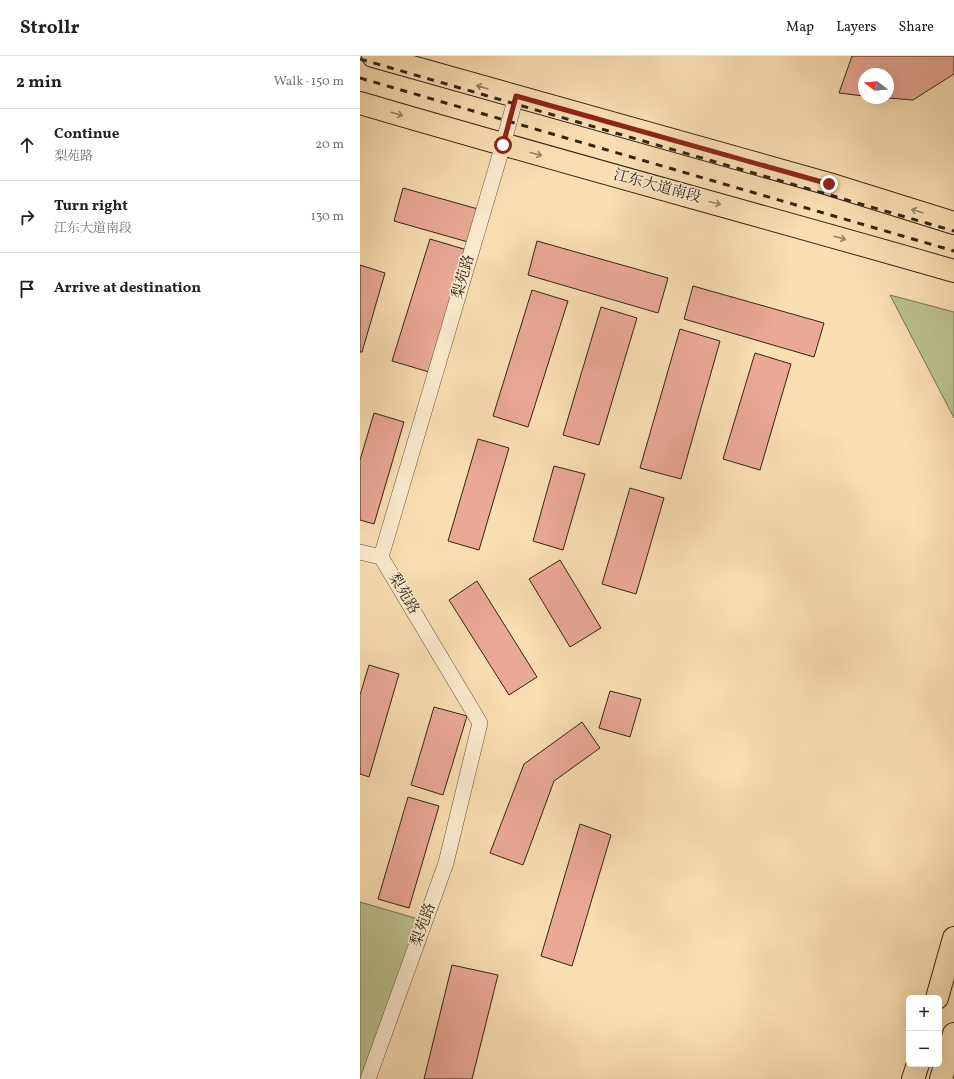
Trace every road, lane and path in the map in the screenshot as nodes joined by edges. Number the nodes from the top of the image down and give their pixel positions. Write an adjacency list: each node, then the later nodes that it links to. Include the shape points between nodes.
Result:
1 (373, 56): 2 (main road, one-way to 1)
2 (516, 96): 4 (street, 梨苑路); 5 (main road, one-way to 2)
3 (360, 103): 4 (main road, 江东大道南段, one-way to 4)
4 (503, 145): 6 (main road, 江东大道南段, one-way to 6); 8 (street, 梨苑路)
5 (954, 222)
6 (954, 271)
7 (360, 552): 8 (street)
8 (381, 557): 14 (street, 梨苑路, via 480,723 446,863)
9 (954, 938): 10 (main road)
10 (938, 995)
11 (954, 1034): 13 (main road)
12 (917, 1067): 15 (main road)
13 (947, 1068)
14 (368, 1079)
15 (913, 1079)

